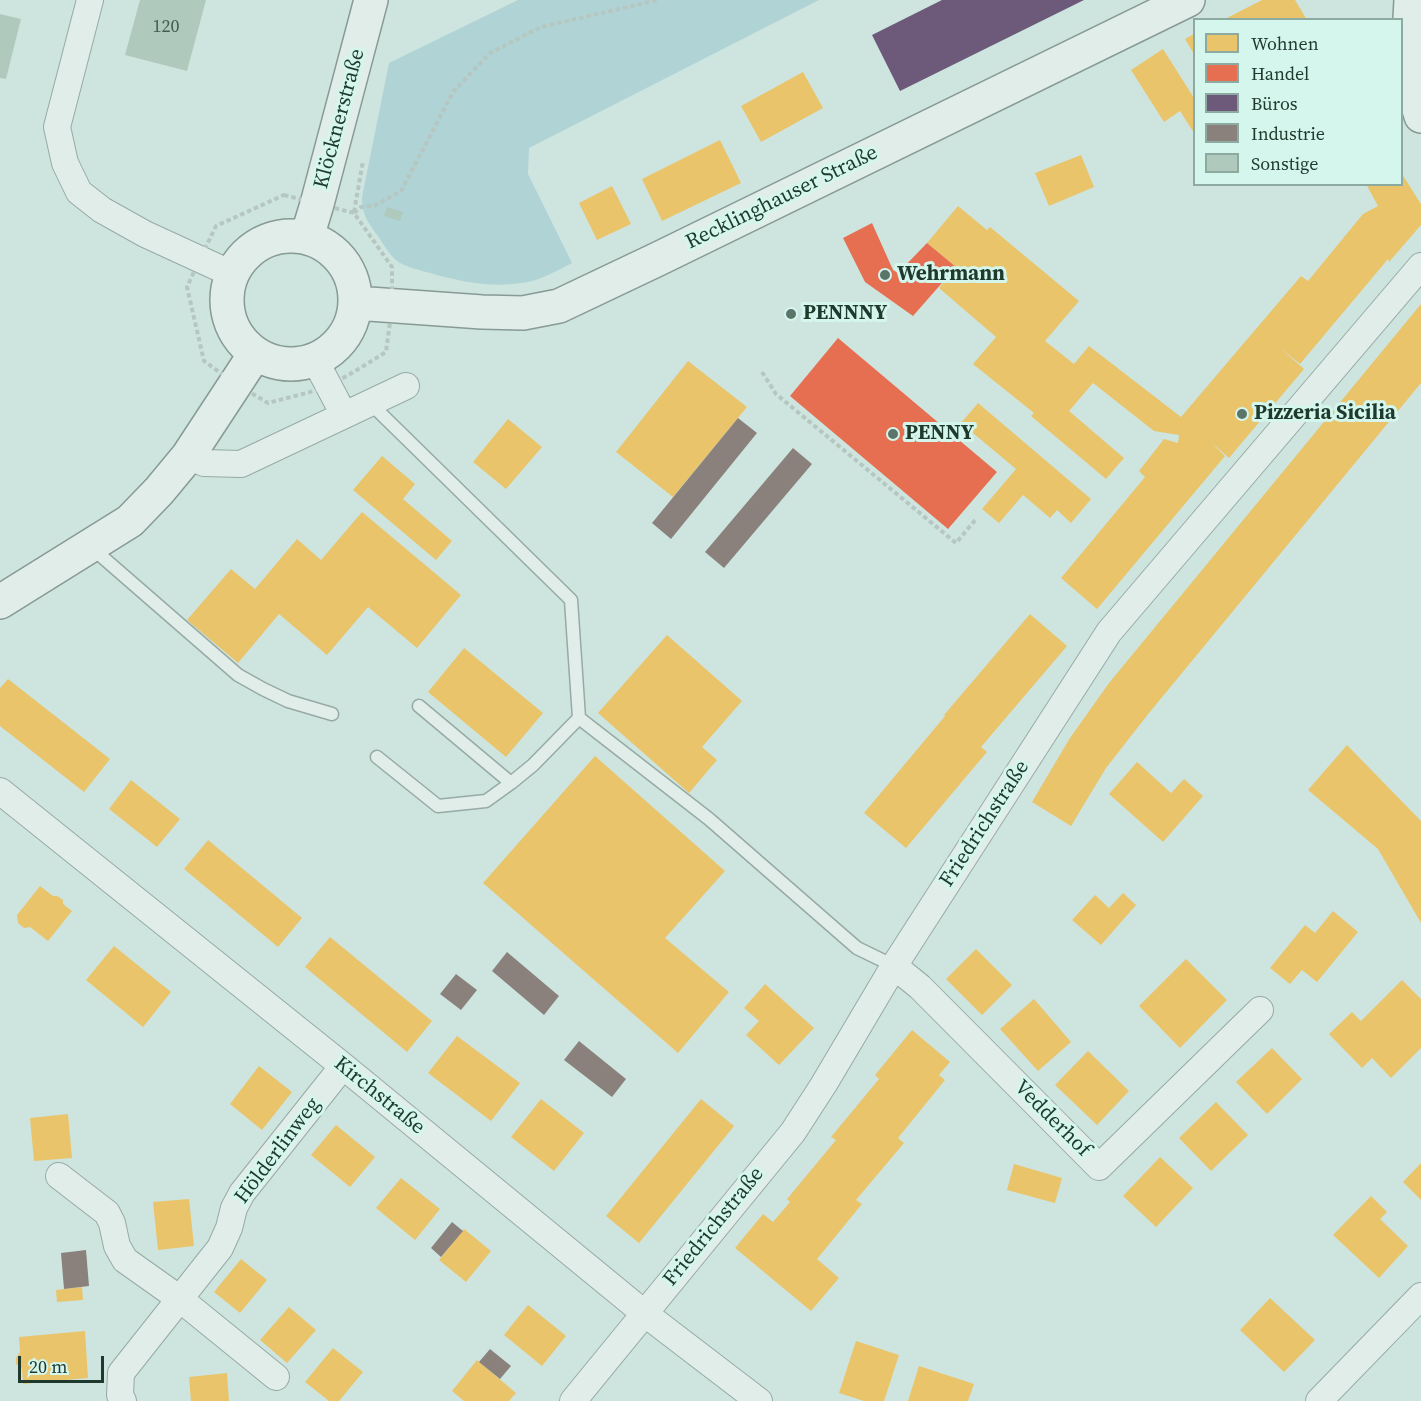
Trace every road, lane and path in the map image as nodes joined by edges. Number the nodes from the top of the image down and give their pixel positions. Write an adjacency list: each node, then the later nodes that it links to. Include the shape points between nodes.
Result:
1 (90, 0): 10 (street, via 57,127 65,163 80,192 102,210)
2 (371, 0): 7 (main road, Klöcknerstraße)
3 (658, 0): 8 (path, via 541,27 490,53 453,92 401,191)
4 (1188, 0): 14 (main road, Recklinghauser Straße, via 559,306 522,313)
5 (1411, 0): 6 (main road, via 1409,36)
6 (1421, 116)
7 (317, 204): 8 (path); 9 (main road, Klöcknerstraße); 10 (path, via 284,195 216,226)
8 (354, 213): 14 (path, via 392,267)
9 (307, 237): 12 (main road, via 271,238 241,258); 13 (main road, via 327,246 343,261 353,281)
10 (200, 259): 12 (street); 18 (path, via 187,287 204,361)
11 (1421, 266): 32 (street, Friedrichstraße, via 1109,632)
12 (232, 274): 15 (main road, via 227,291 232,327)
13 (355, 303): 14 (main road, Recklinghauser Straße); 16 (main road, via 352,321)
14 (392, 307): 16 (path, via 386,352 342,379)
15 (255, 354): 16 (main road); 18 (main road)
16 (321, 372): 18 (path, via 315,390 268,403); 21 (street)
17 (762, 372): 23 (path, via 776,394 956,543)
18 (236, 384): 22 (main road)
19 (406, 386): 20 (street)
20 (370, 403): 21 (street); 28 (lane, via 571,600)
21 (344, 415): 22 (street, via 241,464 204,463)
22 (188, 456): 24 (main road, via 130,521)
23 (976, 519)
24 (90, 546): 25 (main road); 27 (lane, via 238,675 288,700)
25 (0, 602)
26 (419, 706): 30 (lane)
27 (332, 714)
28 (579, 718): 30 (lane); 32 (lane, via 709,819 857,948)
29 (377, 757): 30 (lane, via 438,806 486,801)
30 (511, 783)
31 (0, 791): 34 (street, Kirchstraße)
32 (894, 966): 33 (street, Vedderhof, via 920,987 1099,1167); 38 (street, Friedrichstraße, via 793,1132)
33 (1260, 1010)
34 (343, 1066): 37 (street, Hölderlinweg, via 242,1193 220,1248); 38 (street, Kirchstraße)
35 (59, 1176): 37 (street, via 106,1213 125,1260)
36 (1421, 1296): 43 (street)
37 (180, 1299): 39 (street); 40 (street, Hölderlinweg, via 121,1372)
38 (644, 1313): 41 (street, Friedrichstraße); 42 (street, Kirchstraße)
39 (276, 1377)
40 (123, 1401)
41 (573, 1401)
42 (759, 1401)
43 (1319, 1401)

